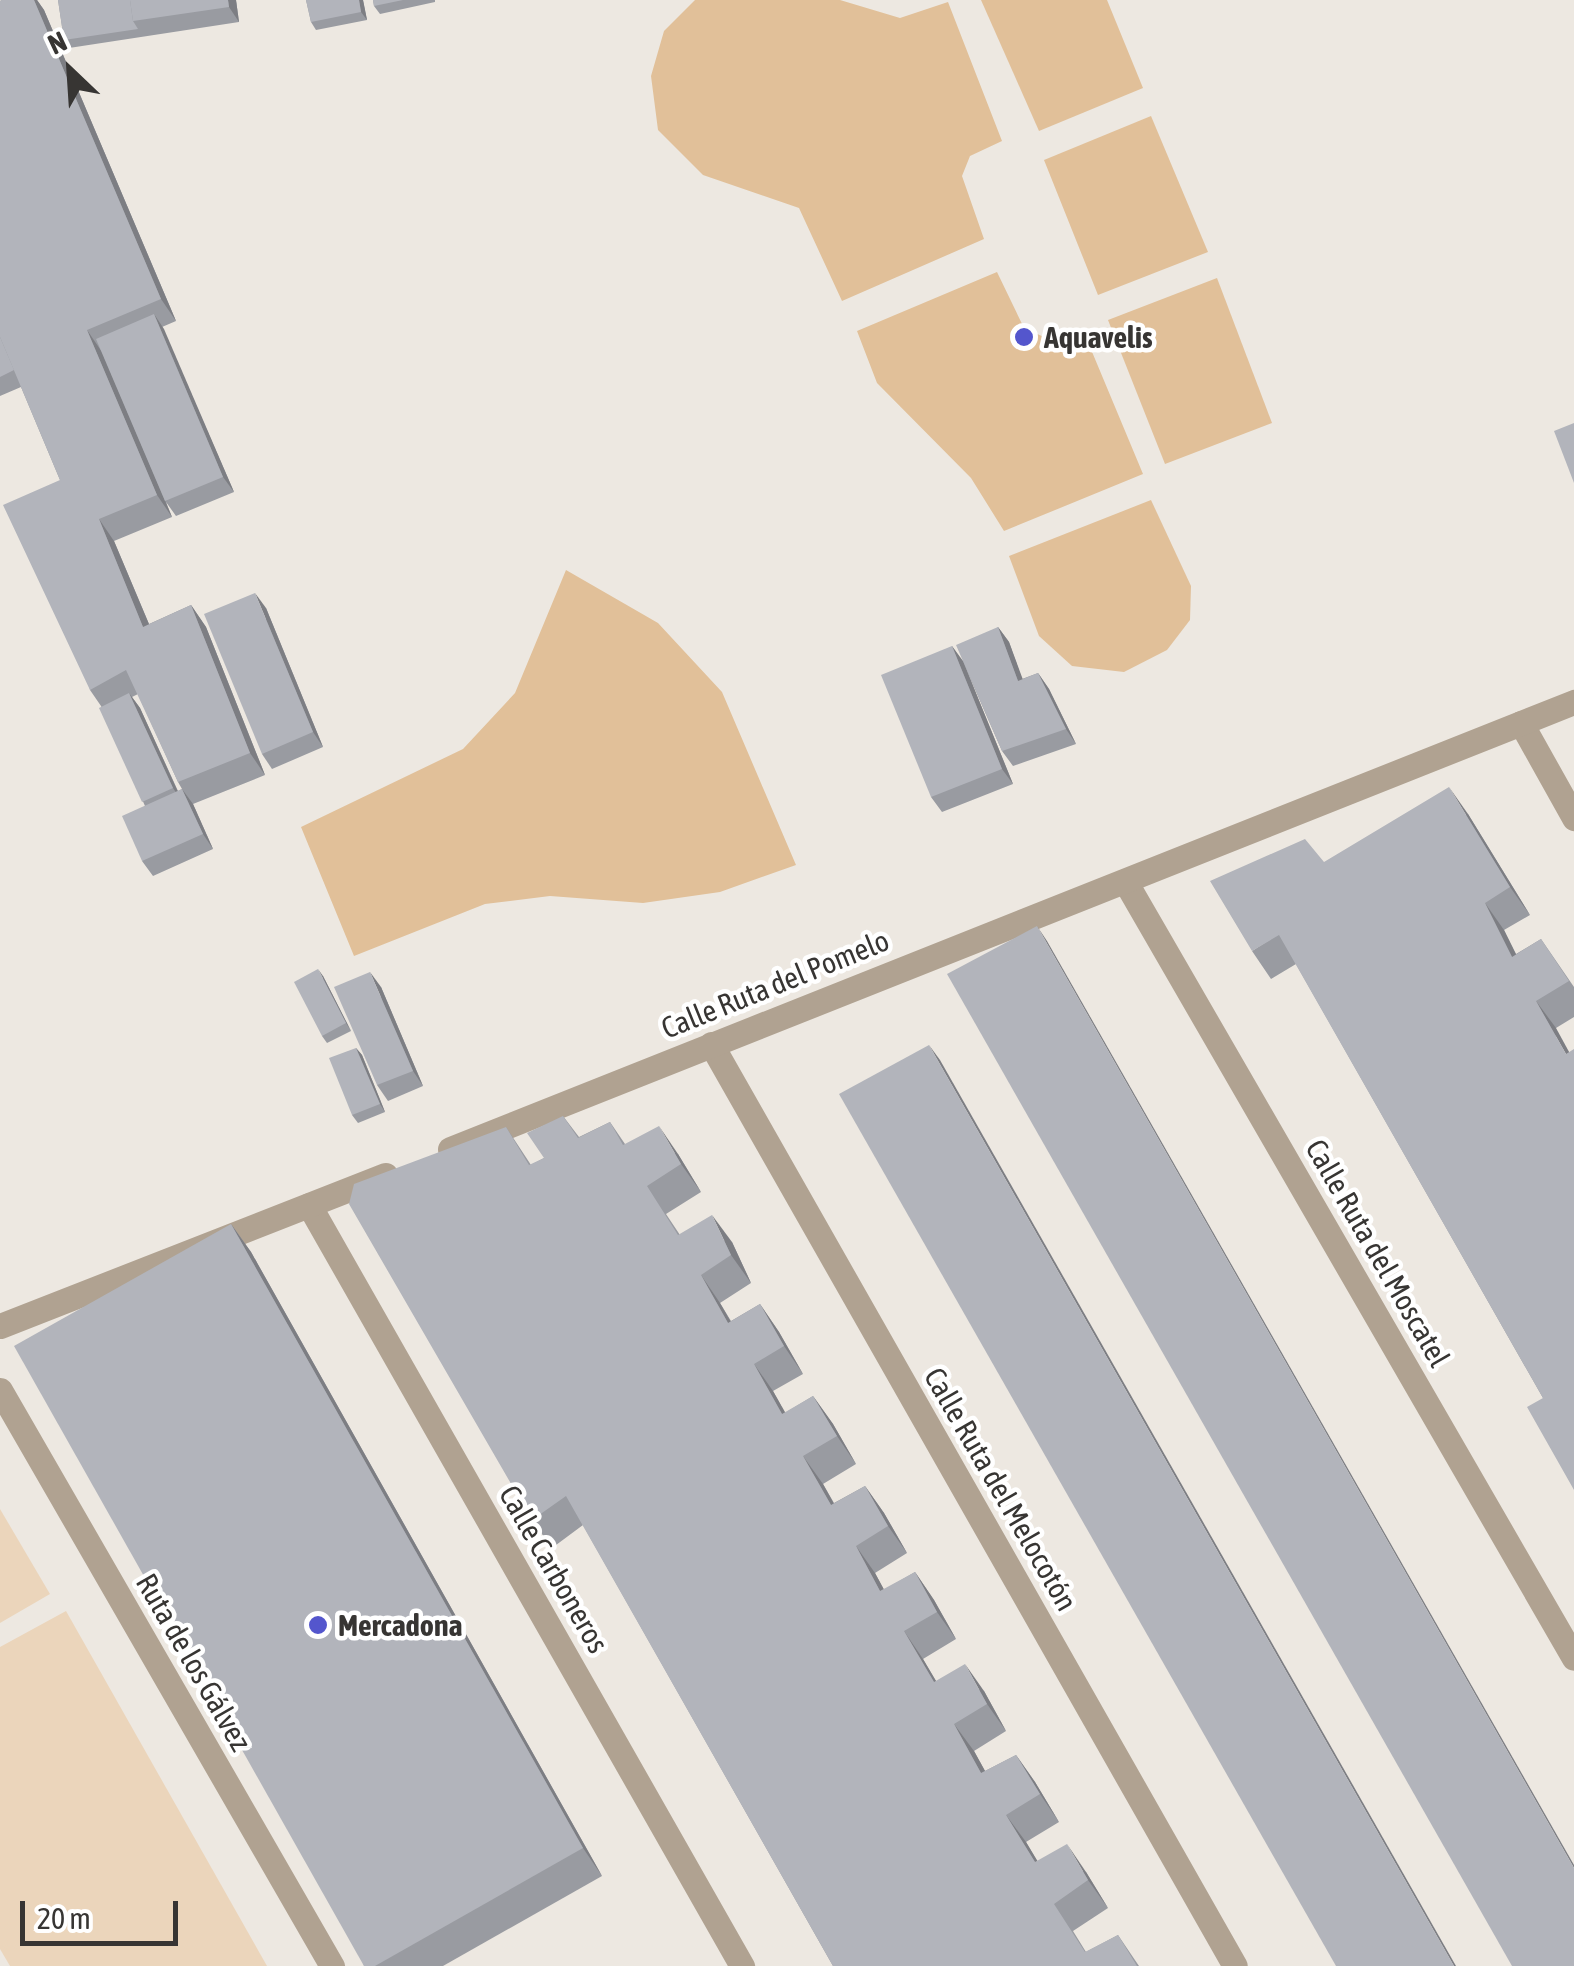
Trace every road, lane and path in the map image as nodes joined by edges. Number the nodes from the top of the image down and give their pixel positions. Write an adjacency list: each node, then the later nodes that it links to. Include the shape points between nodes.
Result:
1 (1574, 702): 2 (street, Calle Ruta del Pomelo)
2 (1521, 723): 3 (street); 4 (street, Calle Ruta del Pomelo)
3 (1574, 818)
4 (1125, 880): 5 (street, Calle Ruta del Pomelo); 9 (street, Calle Ruta del Moscatel)
5 (711, 1044): 6 (street, Calle Ruta del Pomelo); 12 (street, Calle Ruta del Melocotón)
6 (309, 1205): 7 (street, Calle Ruta del Pomelo); 11 (street, Calle Carboneros)
7 (0, 1326)
8 (0, 1390): 10 (street, Ruta de los Gálvez)
9 (1574, 1658)
10 (332, 1966)
11 (742, 1966)
12 (1235, 1966)

